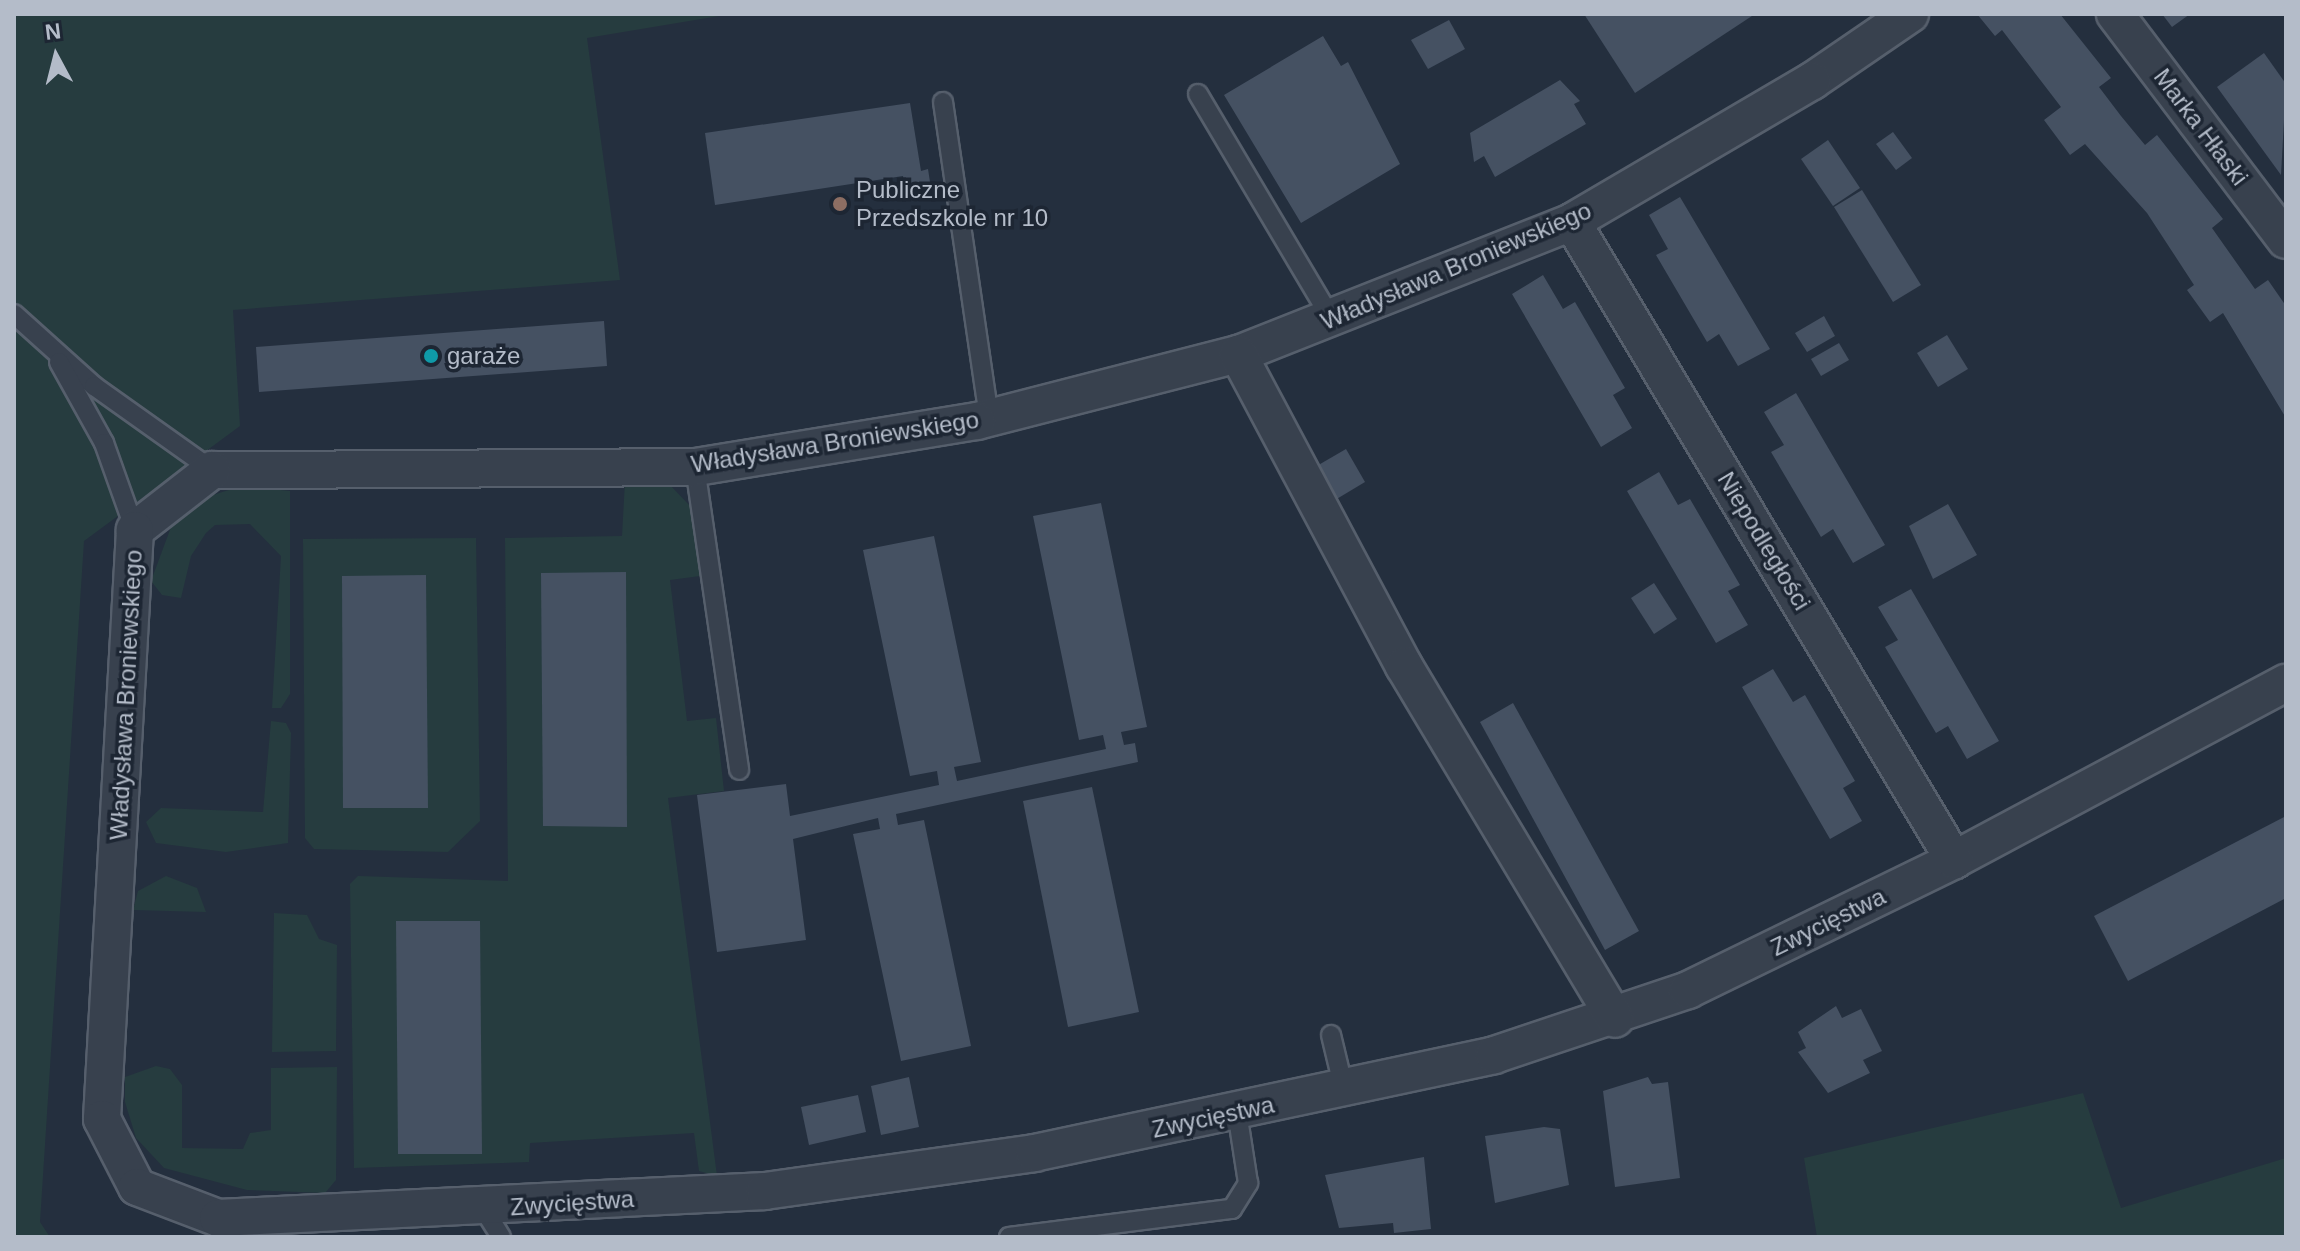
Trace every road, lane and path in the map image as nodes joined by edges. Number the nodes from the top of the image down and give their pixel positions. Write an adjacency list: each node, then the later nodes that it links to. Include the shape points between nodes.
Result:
1 (1910, 14): 5 (street, Władysława Broniewskiego, via 1812,81)
2 (2115, 14): 6 (street, Marka Hłaski)
3 (1198, 94): 8 (lane)
4 (943, 102): 11 (lane)
5 (1572, 222): 8 (street, Władysława Broniewskiego); 17 (street, Niepodległości)
6 (2286, 240)
7 (14, 314): 9 (lane)
8 (1332, 320): 10 (street, Władysława Broniewskiego)
9 (51, 347): 13 (lane); 14 (lane, via 104,443)
10 (1238, 354): 11 (street, Władysława Broniewskiego); 18 (street, via 1404,666)
11 (989, 417): 12 (street, Władysława Broniewskiego)
12 (695, 467): 13 (street, Władysława Broniewskiego); 16 (lane)
13 (212, 470): 14 (street, Władysława Broniewskiego)
14 (135, 530): 22 (street, Władysława Broniewskiego)
15 (2286, 683): 17 (street, Zwycięstwa)
16 (739, 770)
17 (1954, 860): 18 (street, Zwycięstwa)
18 (1615, 1019): 20 (street, Zwycięstwa)
19 (1331, 1035): 20 (lane)
20 (1344, 1089): 21 (street, Zwycięstwa)
21 (1237, 1112): 23 (street, Zwycięstwa, via 1034,1153); 24 (lane, via 1248,1183 1232,1209)
22 (102, 1119): 23 (street, Zwycięstwa, via 137,1187 218,1218)
23 (492, 1223)
24 (1009, 1237)

